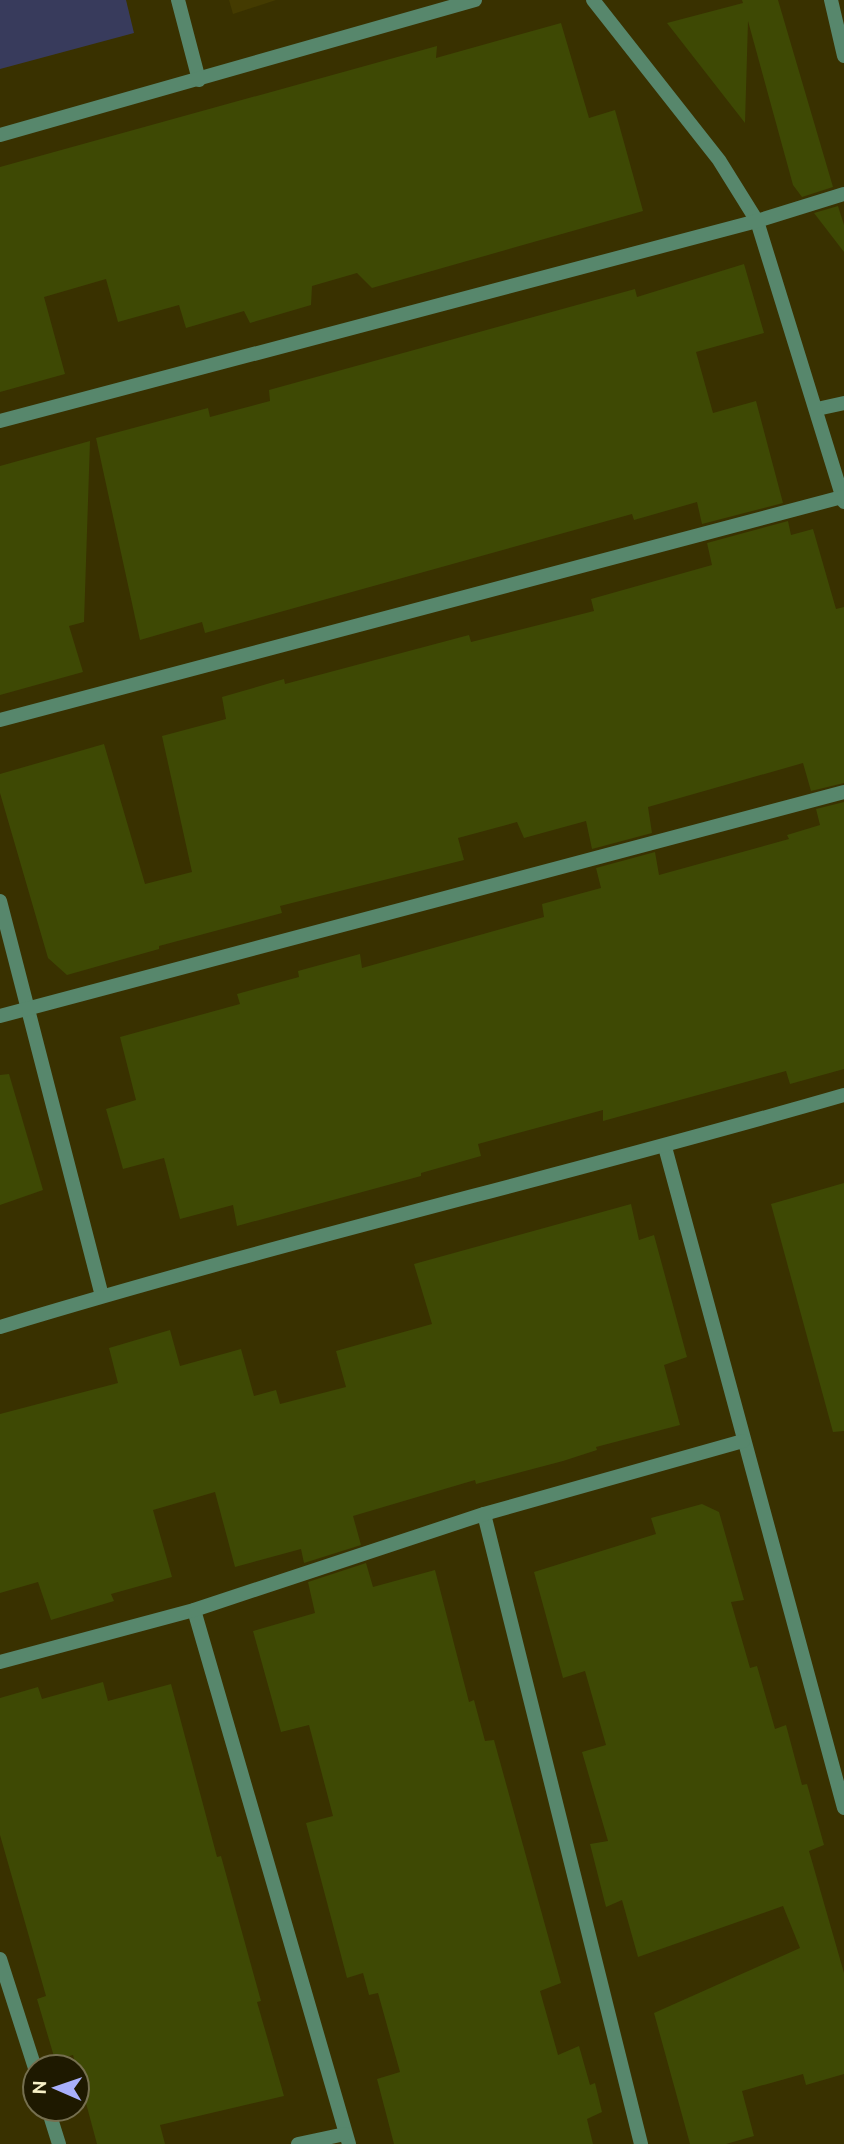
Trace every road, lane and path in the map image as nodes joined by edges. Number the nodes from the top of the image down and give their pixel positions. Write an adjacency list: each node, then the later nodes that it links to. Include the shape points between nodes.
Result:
1 (178, 0): 6 (street)
2 (475, 0): 6 (street)
3 (594, 0): 9 (street, via 719,160)
4 (831, 0): 5 (street)
5 (844, 56)
6 (199, 80): 7 (street)
7 (0, 135)
8 (844, 194): 9 (street)
9 (757, 222): 11 (street); 12 (street)
10 (844, 403): 11 (street)
11 (817, 409): 13 (street)
12 (0, 421)
13 (843, 500): 14 (street)
14 (0, 720)
15 (844, 792): 17 (street)
16 (0, 901): 17 (street)
17 (27, 1009): 18 (street); 21 (street)
18 (0, 1016)
19 (844, 1095): 20 (street)
20 (664, 1147): 21 (street); 23 (street)
21 (102, 1296): 22 (street)
22 (0, 1328)
23 (743, 1441): 24 (street); 27 (street)
24 (484, 1514): 25 (street); 34 (street)
25 (194, 1610): 26 (street); 31 (street)
26 (0, 1662)
27 (844, 1808)
28 (0, 1960): 29 (street)
29 (30, 2053)
30 (52, 2123): 32 (street)
31 (347, 2139): 33 (street)
32 (59, 2144)
33 (299, 2144)
34 (641, 2144)

